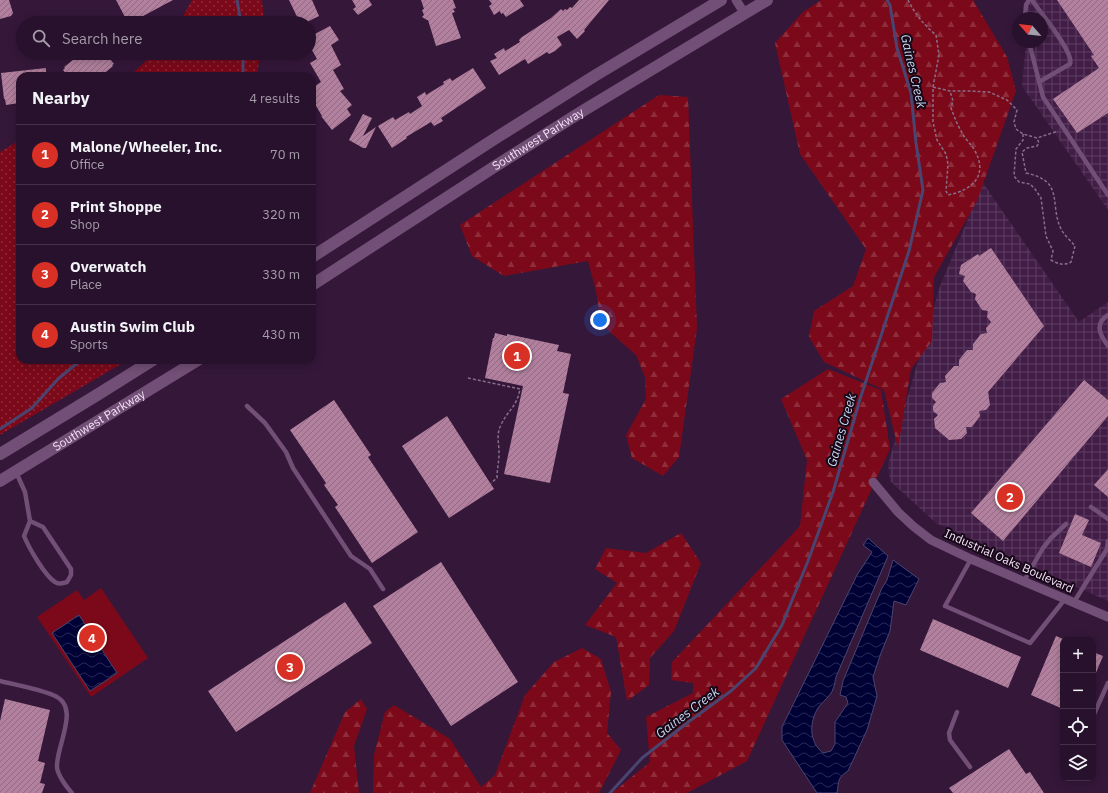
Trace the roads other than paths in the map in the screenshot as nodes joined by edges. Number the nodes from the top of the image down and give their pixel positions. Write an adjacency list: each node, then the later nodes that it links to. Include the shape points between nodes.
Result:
1 (721, 0): 11 (main road, Southwest Parkway, via 505,132)
2 (736, 0): 7 (street)
3 (767, 0): 7 (main road, Southwest Parkway)
4 (1029, 0): 6 (lane)
5 (1032, 0): 9 (lane, via 1062,42 1072,61)
6 (1025, 12)
7 (745, 14): 12 (main road, Southwest Parkway, via 501,162)
8 (1030, 48): 9 (lane)
9 (1039, 82): 10 (lane, via 1043,98)
10 (1108, 195)
11 (316, 254)
12 (316, 282)
13 (1108, 315): 14 (lane, via 1103,318 1099,327)
14 (1108, 346)
15 (146, 364): 18 (main road, Southwest Parkway)
16 (192, 364): 19 (main road, Southwest Parkway)
17 (247, 406): 29 (lane, via 265,423 286,452 293,468 351,556 370,569)
18 (0, 454)
19 (16, 472): 20 (main road, Southwest Parkway); 24 (lane, via 25,492)
20 (0, 481)
21 (873, 482): 27 (street, Industrial Oaks Boulevard, via 913,526 931,540)
22 (1091, 507): 23 (lane)
23 (1108, 519)
24 (30, 521): 24 (lane, via 24,536 29,548 49,577 60,584 68,582 71,570 43,527)
25 (1066, 524): 28 (lane, via 1043,548)
26 (1108, 541): 30 (lane, via 1107,549)
27 (971, 559): 28 (street, Industrial Oaks Boulevard); 30 (lane, via 945,606 1023,640 1030,643)
28 (1024, 581): 30 (street, Industrial Oaks Boulevard)
29 (383, 589)
30 (1069, 601): 31 (street, Industrial Oaks Boulevard)
31 (1108, 616)
32 (0, 681): 37 (lane, via 54,695 65,703 68,714 57,768)
33 (1108, 683): 34 (lane)
34 (1096, 710)
35 (957, 712): 36 (lane, via 949,733 950,740)
36 (970, 766)
37 (72, 793)

